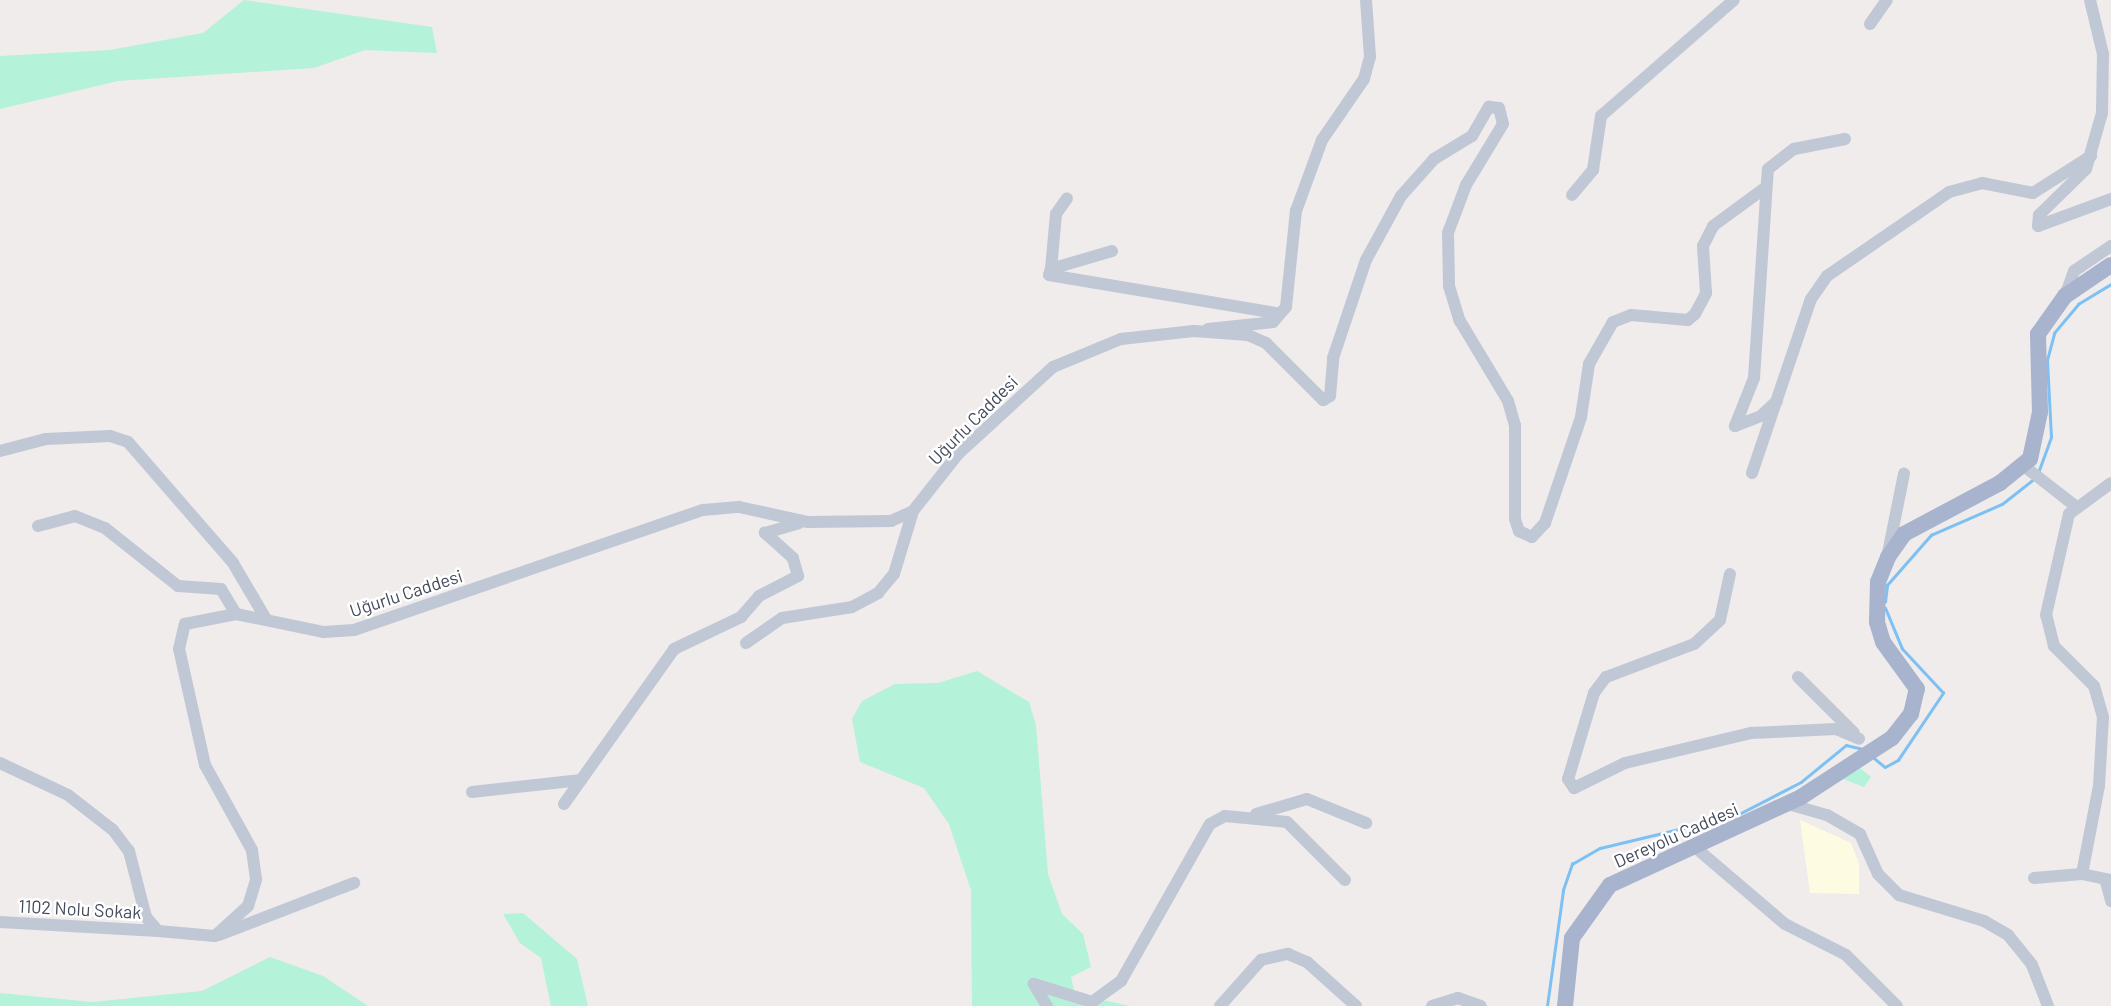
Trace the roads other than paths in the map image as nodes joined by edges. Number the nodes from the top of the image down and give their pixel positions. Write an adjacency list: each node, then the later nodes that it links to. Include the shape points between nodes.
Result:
1 (1366, 0): 17 (street, via 1370,57 1364,79 1322,140 1296,211)
2 (1734, 0): 9 (street, via 1601,116 1593,170)
3 (1887, 0): 5 (street)
4 (2090, 0): 7 (street, via 2103,65 2102,113)
5 (1870, 24)
6 (1845, 139): 8 (street, via 1780,157 1768,169)
7 (2091, 156): 11 (street, via 2086,169 2039,215 2038,226); 19 (street, via 2033,193 1982,183 1949,192 1827,276 1811,299)
8 (1765, 187): 18 (street, via 1713,226 1703,246 1706,293 1695,314 1688,320 1631,315 1612,321 1589,364 1581,417 1545,523 1532,537 1520,531 1515,519 1515,425 1508,401 1460,321 1449,285 1448,233 1466,185 1499,133 1499,108 1489,107 1472,136 1434,159 1401,196 1346,317 1331,396 1323,400 1314,394 1266,342); 19 (street, via 1754,377 1735,426 1761,416)
9 (1572, 195)
10 (1067, 198): 15 (street, via 1056,214)
11 (2111, 199)
12 (2111, 246): 16 (street, via 2074,271)
13 (1112, 251): 15 (street)
14 (2111, 265): 16 (main road)
15 (1051, 269): 17 (street, via 1049,275 1060,279 1111,283 1271,316)
16 (2064, 296): 21 (main road, via 2038,334 2039,429)
17 (1284, 310): 18 (street, via 1273,322 1219,323)
18 (1203, 331): 26 (street, Uğurlu Caddesi, via 1121,339 1053,367 958,454)
19 (1779, 398): 22 (street)
20 (0, 451): 32 (street, via 46,439 110,436 128,442 233,563)
21 (2028, 469): 25 (street); 29 (main road, via 1903,534)
22 (1752, 473)
23 (1904, 474): 29 (street)
24 (2111, 483): 25 (street)
25 (2074, 505): 45 (street, via 2046,615 2054,646 2094,686 2103,717 2099,786)
26 (913, 511): 27 (street, Uğurlu Caddesi, via 891,521); 33 (street, via 894,574 878,593 852,607 782,618)
27 (802, 521): 32 (street, Uğurlu Caddesi, via 739,507 703,510 354,630 324,632); 38 (street, via 765,533 793,558 799,576 758,596 741,617 674,649)
28 (38, 526): 31 (street, via 75,516 105,528 178,586 221,589)
29 (1888, 557): 36 (main road, Dereyolu Caddesi, via 1878,582 1877,622 1883,642 1913,677 1918,699 1892,738)
30 (1730, 574): 35 (street, via 1720,620 1694,644 1606,677 1594,693 1569,779 1574,788 1625,763 1751,733 1836,729)
31 (236, 614): 32 (street, Uğurlu Caddesi); 53 (street, Uğurlu Caddesi, via 200,619 179,633 205,765 252,850 256,879 248,906)
32 (266, 619)
33 (746, 643)
34 (1798, 677): 35 (street)
35 (1859, 738): 36 (street)
36 (1865, 755): 41 (main road, Dereyolu Caddesi)
37 (0, 763): 52 (street, via 68,795 113,830 129,851 146,917)
38 (581, 780): 39 (street); 40 (street)
39 (472, 792)
40 (564, 804)
41 (1788, 804): 44 (main road, Dereyolu Caddesi); 61 (street, via 1827,815 1860,834 1878,874 1899,895 1984,921 2008,935 2032,965)
42 (1252, 816): 43 (street, via 1307,799); 47 (street, via 1302,831); 54 (street, via 1226,816 1210,824 1121,981 1092,1002 1034,984)
43 (1366, 823)
44 (1696, 848): 59 (main road, Dereyolu Caddesi, via 1610,885 1572,938); 60 (street, via 1785,924 1846,955)
45 (2082, 874): 46 (street); 48 (street)
46 (2034, 878)
47 (1345, 880)
48 (2109, 881): 50 (street)
49 (355, 883): 53 (street)
50 (2111, 901)
51 (0, 922): 52 (street, 1102 Nolu Sokak)
52 (158, 931): 53 (street)
53 (215, 936)
54 (1047, 1006)
55 (1220, 1006): 56 (street, via 1261,960 1288,954 1307,962)
56 (1356, 1006)
57 (1432, 1006): 58 (street, via 1458,998)
58 (1481, 1006)
59 (1565, 1006)
60 (1897, 1006)
61 (2048, 1006)

